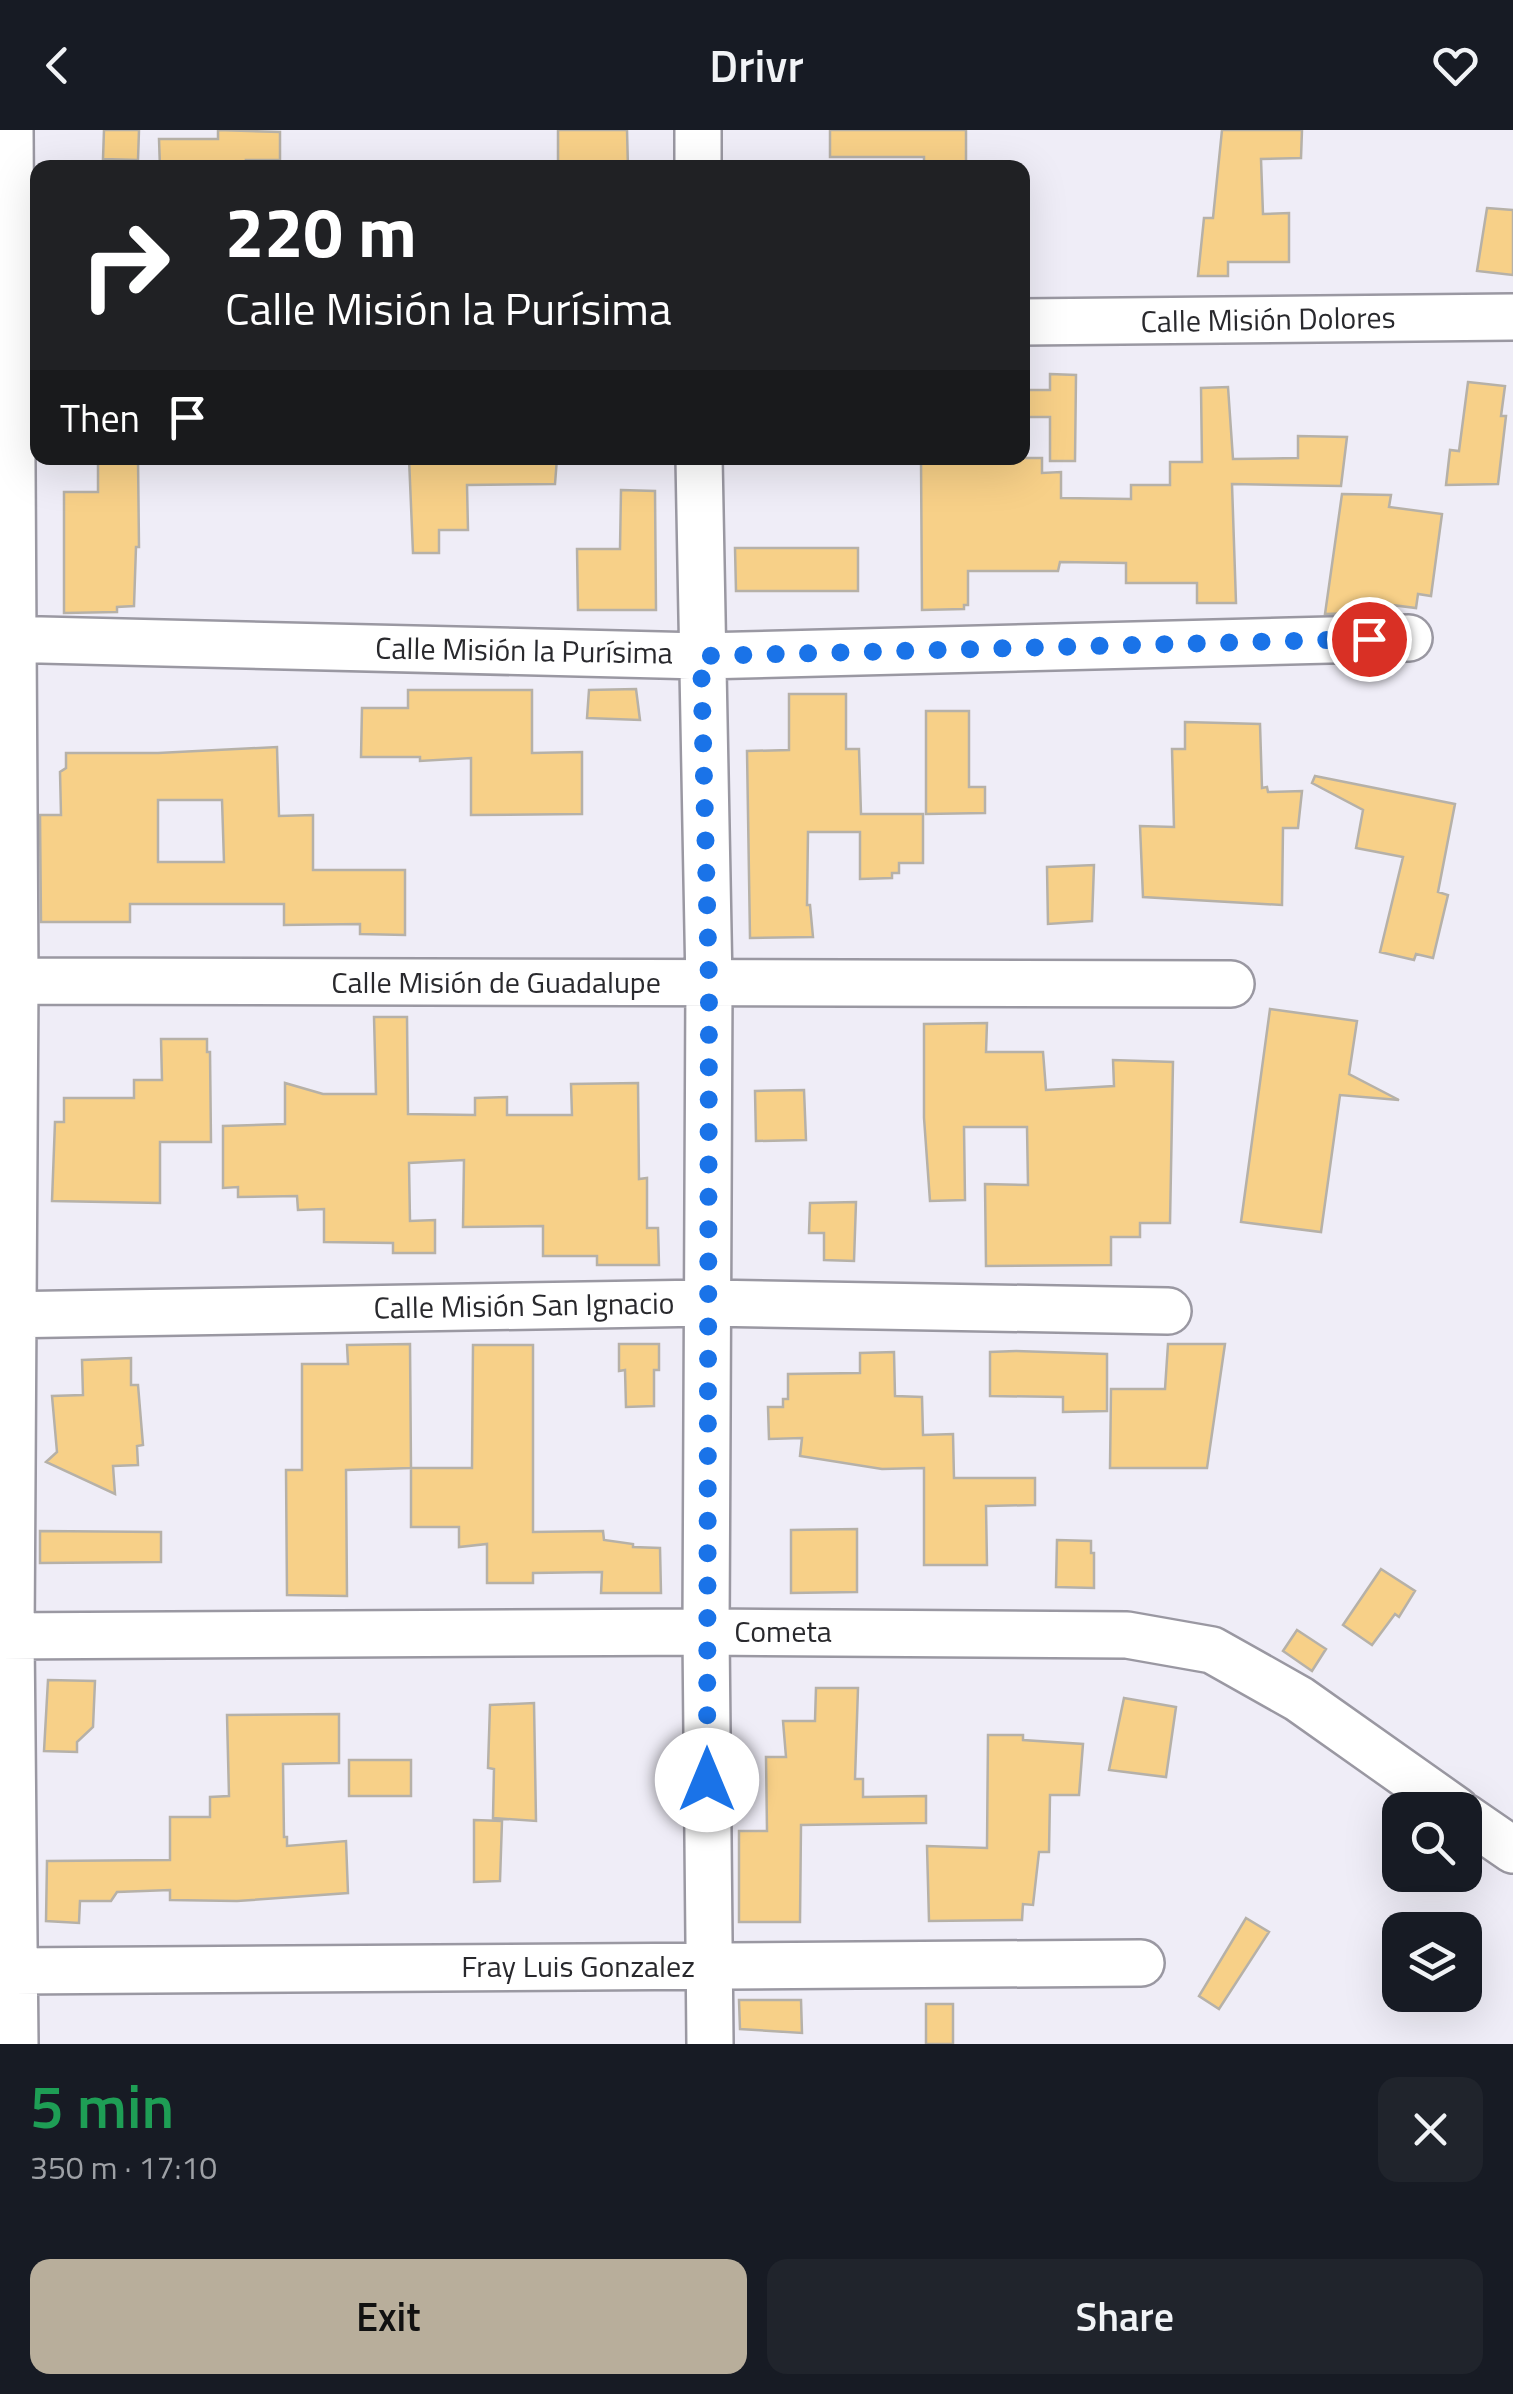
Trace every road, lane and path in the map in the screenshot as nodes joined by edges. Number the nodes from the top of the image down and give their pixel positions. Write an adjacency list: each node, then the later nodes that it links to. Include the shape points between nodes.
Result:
1 (10, 130): 6 (street)
2 (698, 130): 3 (street)
3 (698, 160)
4 (1513, 317): 5 (street, Calle Misión Dolores)
5 (1030, 322)
6 (16, 326): 9 (street)
7 (699, 465): 10 (street)
8 (1409, 638): 10 (street, Calle Misión la Purísima)
9 (6, 639): 10 (street, Calle Misión la Purísima); 11 (street)
10 (701, 656): 12 (street)
11 (7, 981): 12 (street, Calle Misión de Guadalupe); 16 (street)
12 (709, 984): 13 (street, Calle Misión de Guadalupe); 14 (street)
13 (1231, 984)
14 (706, 1303): 15 (street, Calle Misión San Ignacio); 16 (street, Calle Misión San Ignacio); 17 (street)
15 (1168, 1311)
16 (7, 1314): 18 (street)
17 (706, 1632): 18 (street, Cometa); 19 (street, Cometa, via 1127,1635 1212,1650 1299,1699); 23 (street)
18 (5, 1636): 24 (street)
19 (1431, 1792)
20 (1482, 1828): 21 (street)
21 (1513, 1850)
22 (1141, 1963): 23 (street, Fray Luis Gonzalez)
23 (708, 1966): 24 (street, Fray Luis Gonzalez); 26 (street)
24 (14, 1970): 25 (street)
25 (15, 2044)
26 (710, 2044)

